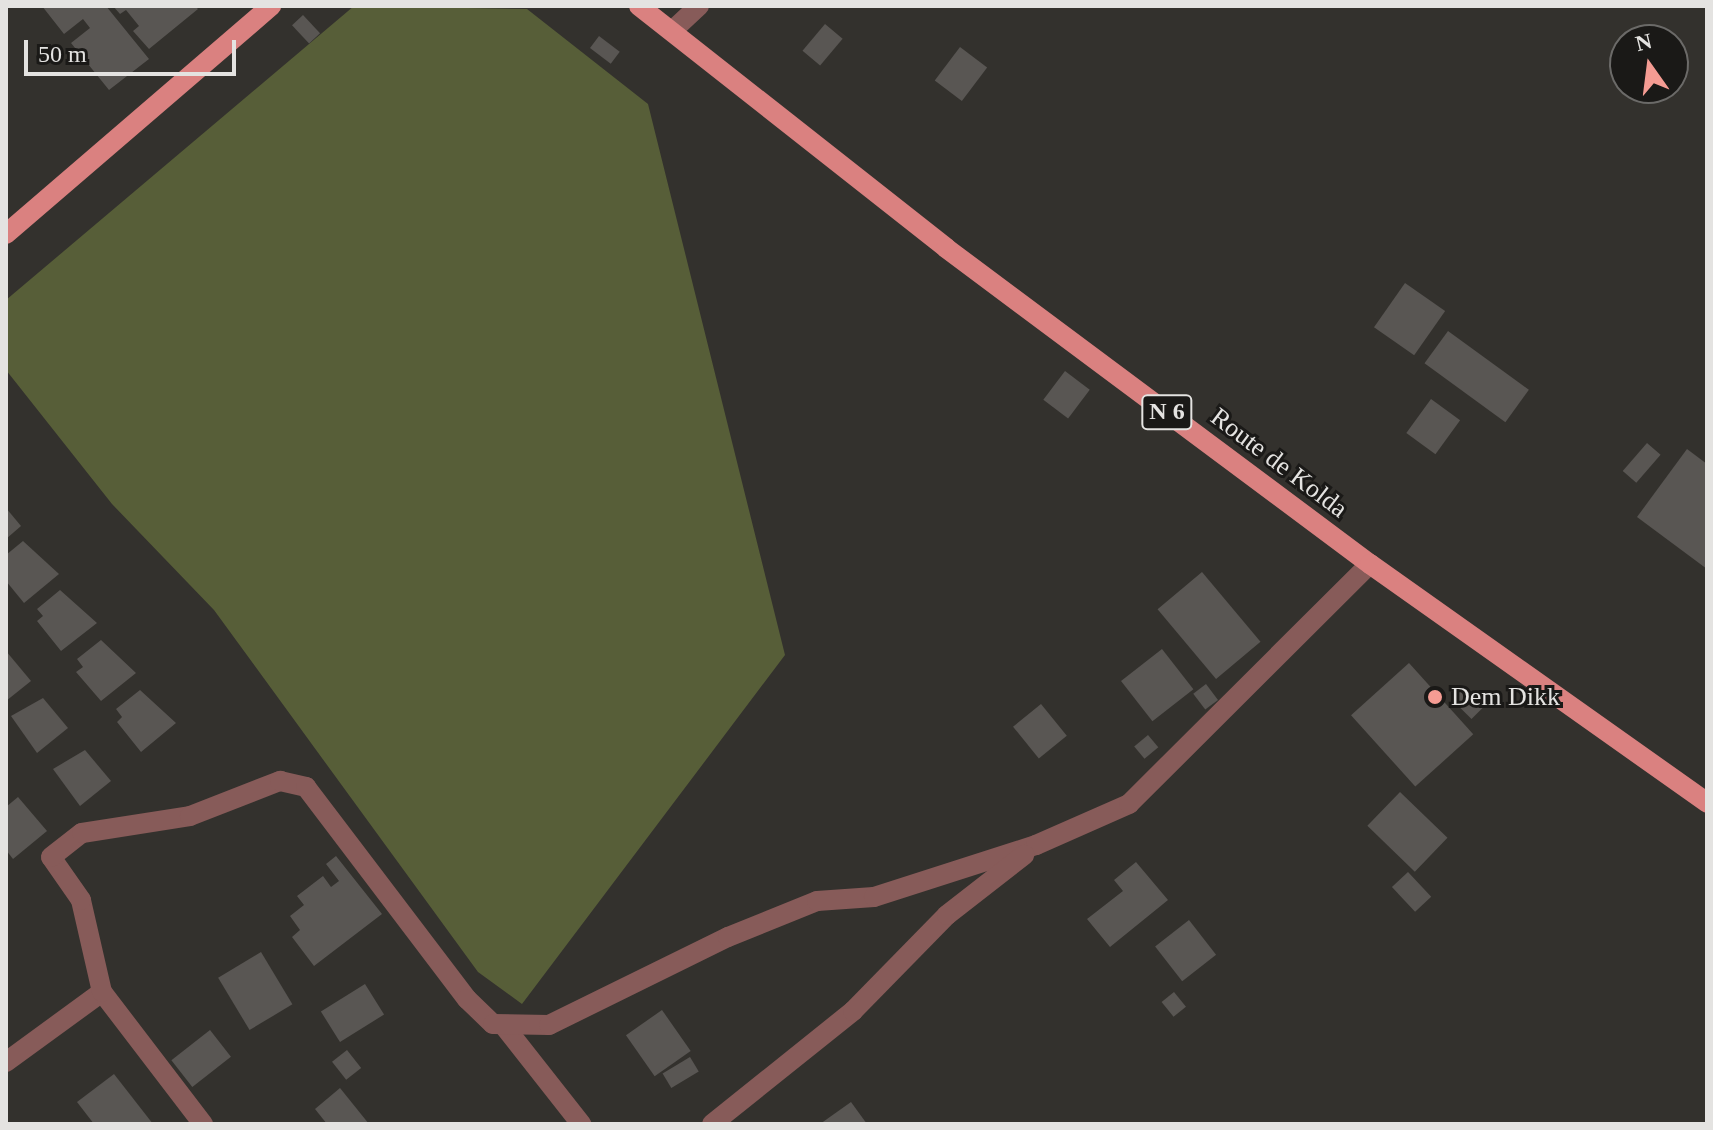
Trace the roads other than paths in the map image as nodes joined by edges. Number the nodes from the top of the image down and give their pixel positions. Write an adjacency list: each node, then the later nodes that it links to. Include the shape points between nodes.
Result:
1 (271, 6): 5 (main road)
2 (639, 6): 4 (main road, Route de Kolda / N 6)
3 (699, 6): 4 (street)
4 (672, 31): 6 (main road, Route de Kolda / N 6, via 946,248)
5 (6, 234)
6 (1370, 564): 7 (main road, Route de Kolda / N 6); 8 (street, via 1129,804)
7 (1707, 803)
8 (1036, 845): 10 (street, via 874,897 817,901 728,937 549,1025); 14 (street, via 947,915 853,1011)
9 (102, 992): 10 (street, via 81,900 51,857 82,833 190,816 280,781 306,787 467,999 493,1024); 11 (street); 12 (street)
10 (504, 1026): 13 (street)
11 (6, 1062)
12 (203, 1124)
13 (581, 1124)
14 (712, 1124)

